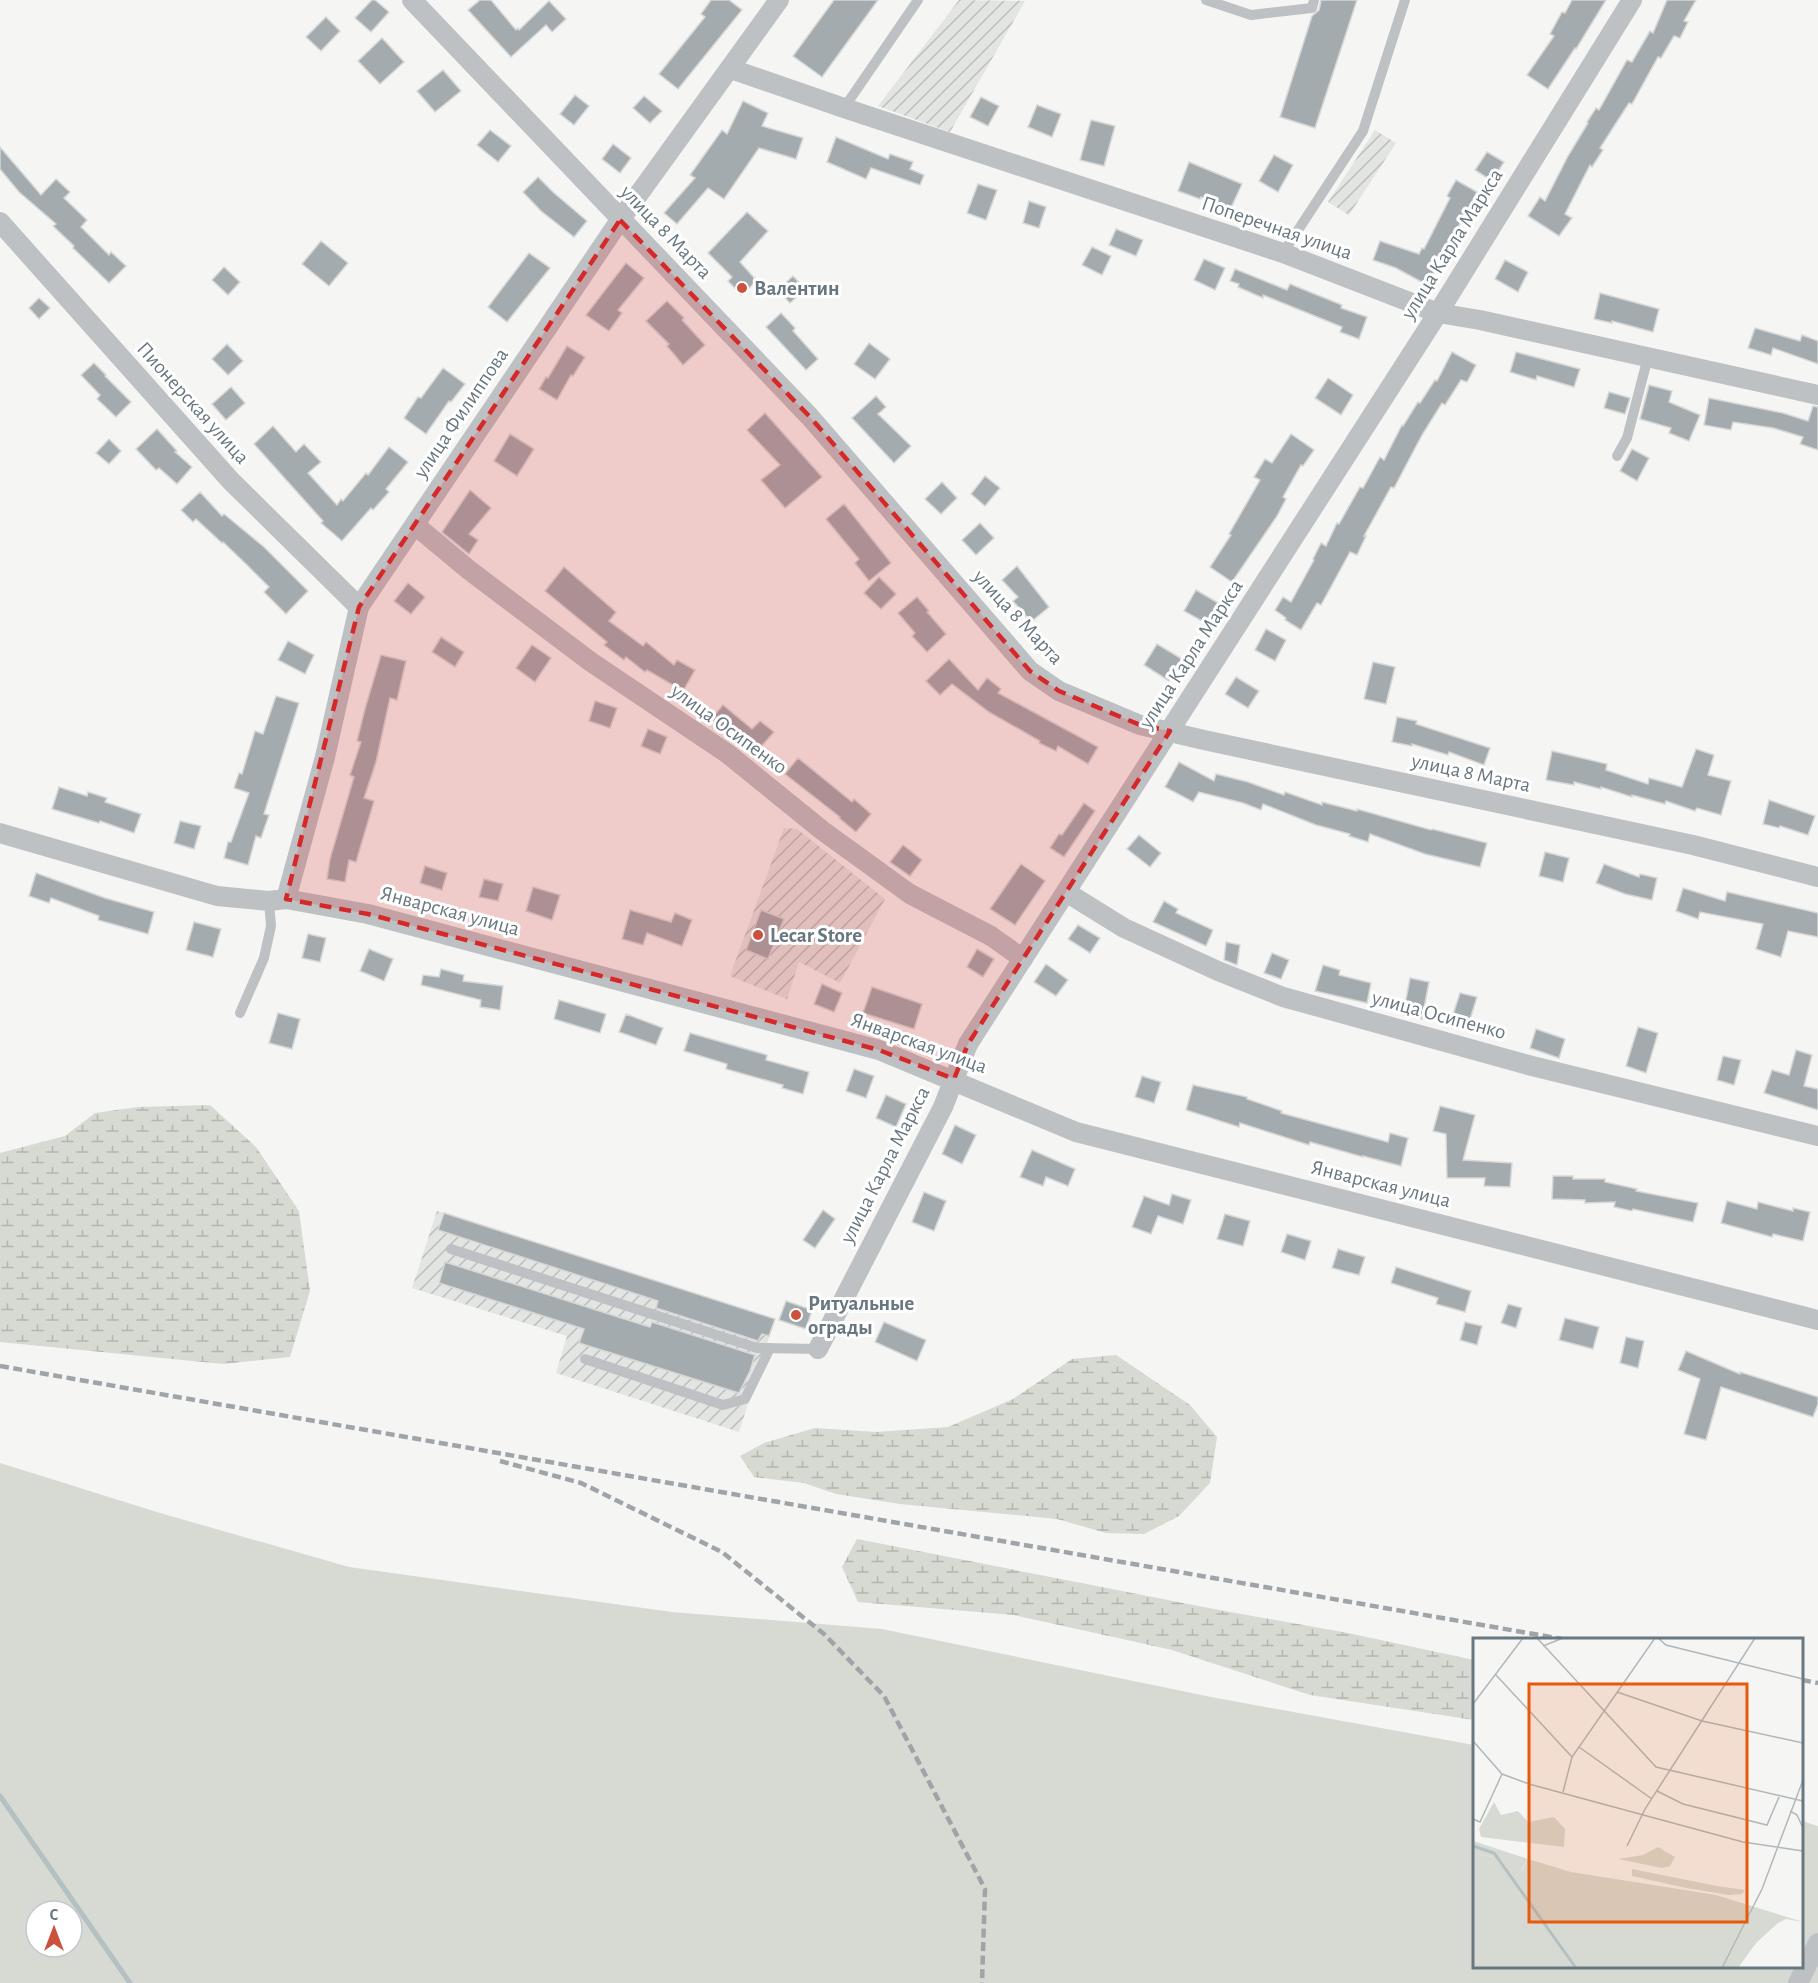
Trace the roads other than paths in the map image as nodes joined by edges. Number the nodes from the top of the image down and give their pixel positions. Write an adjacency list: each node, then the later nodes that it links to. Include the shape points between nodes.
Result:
1 (412, 0): 10 (street, улица 8 Марта)
2 (779, 0): 8 (street, улица Филиппова)
3 (918, 0): 9 (lane)
4 (1206, 0): 5 (lane, via 1251,15 1312,8)
5 (1314, 0)
6 (1405, 0): 12 (lane, via 1363,131)
7 (1632, 0): 13 (street, улица Карла Маркса)
8 (731, 69): 9 (street, Поперечная улица); 10 (street, улица Филиппова)
9 (844, 108): 12 (street, Поперечная улица)
10 (620, 220): 17 (street, улица Филиппова); 19 (street, улица 8 Марта, via 810,417 1030,670 1059,691 1140,725)
11 (0, 222): 18 (street, Пионерская улица, via 231,481)
12 (1283, 253): 13 (street, Поперечная улица)
13 (1438, 313): 14 (street, Поперечная улица); 19 (street, улица Карла Маркса)
14 (1648, 357): 15 (street, Поперечная улица); 16 (lane, via 1627,438)
15 (1818, 395)
16 (1617, 456)
17 (415, 525): 18 (street, улица Филиппова); 24 (street, улица Осипенко, via 591,662 728,754 823,831 910,894 991,936)
18 (359, 607): 23 (street, улица Филиппова, via 295,872)
19 (1170, 731): 21 (street, улица 8 Марта, via 1693,845); 22 (street, улица Карла Маркса)
20 (0, 833): 23 (street, Январская улица, via 217,896)
21 (1818, 877)
22 (1066, 892): 24 (street, улица Карла Маркса); 27 (street, улица Осипенко, via 1124,928 1283,997 1532,1066)
23 (277, 900): 25 (lane, via 264,958); 26 (street, Январская улица, via 368,914 879,1050)
24 (1023, 959): 26 (street, улица Карла Маркса, via 968,1044)
25 (240, 1013)
26 (954, 1079): 29 (street, Январская улица, via 1076,1132); 31 (street, улица Карла Маркса)
27 (1818, 1136)
28 (451, 1248): 30 (lane, via 757,1348)
29 (1818, 1320)
30 (770, 1348): 31 (lane); 32 (lane, via 745,1399 723,1405)
31 (818, 1349)
32 (585, 1359)
33 (1818, 1943): 34 (street)
34 (1798, 1983)

